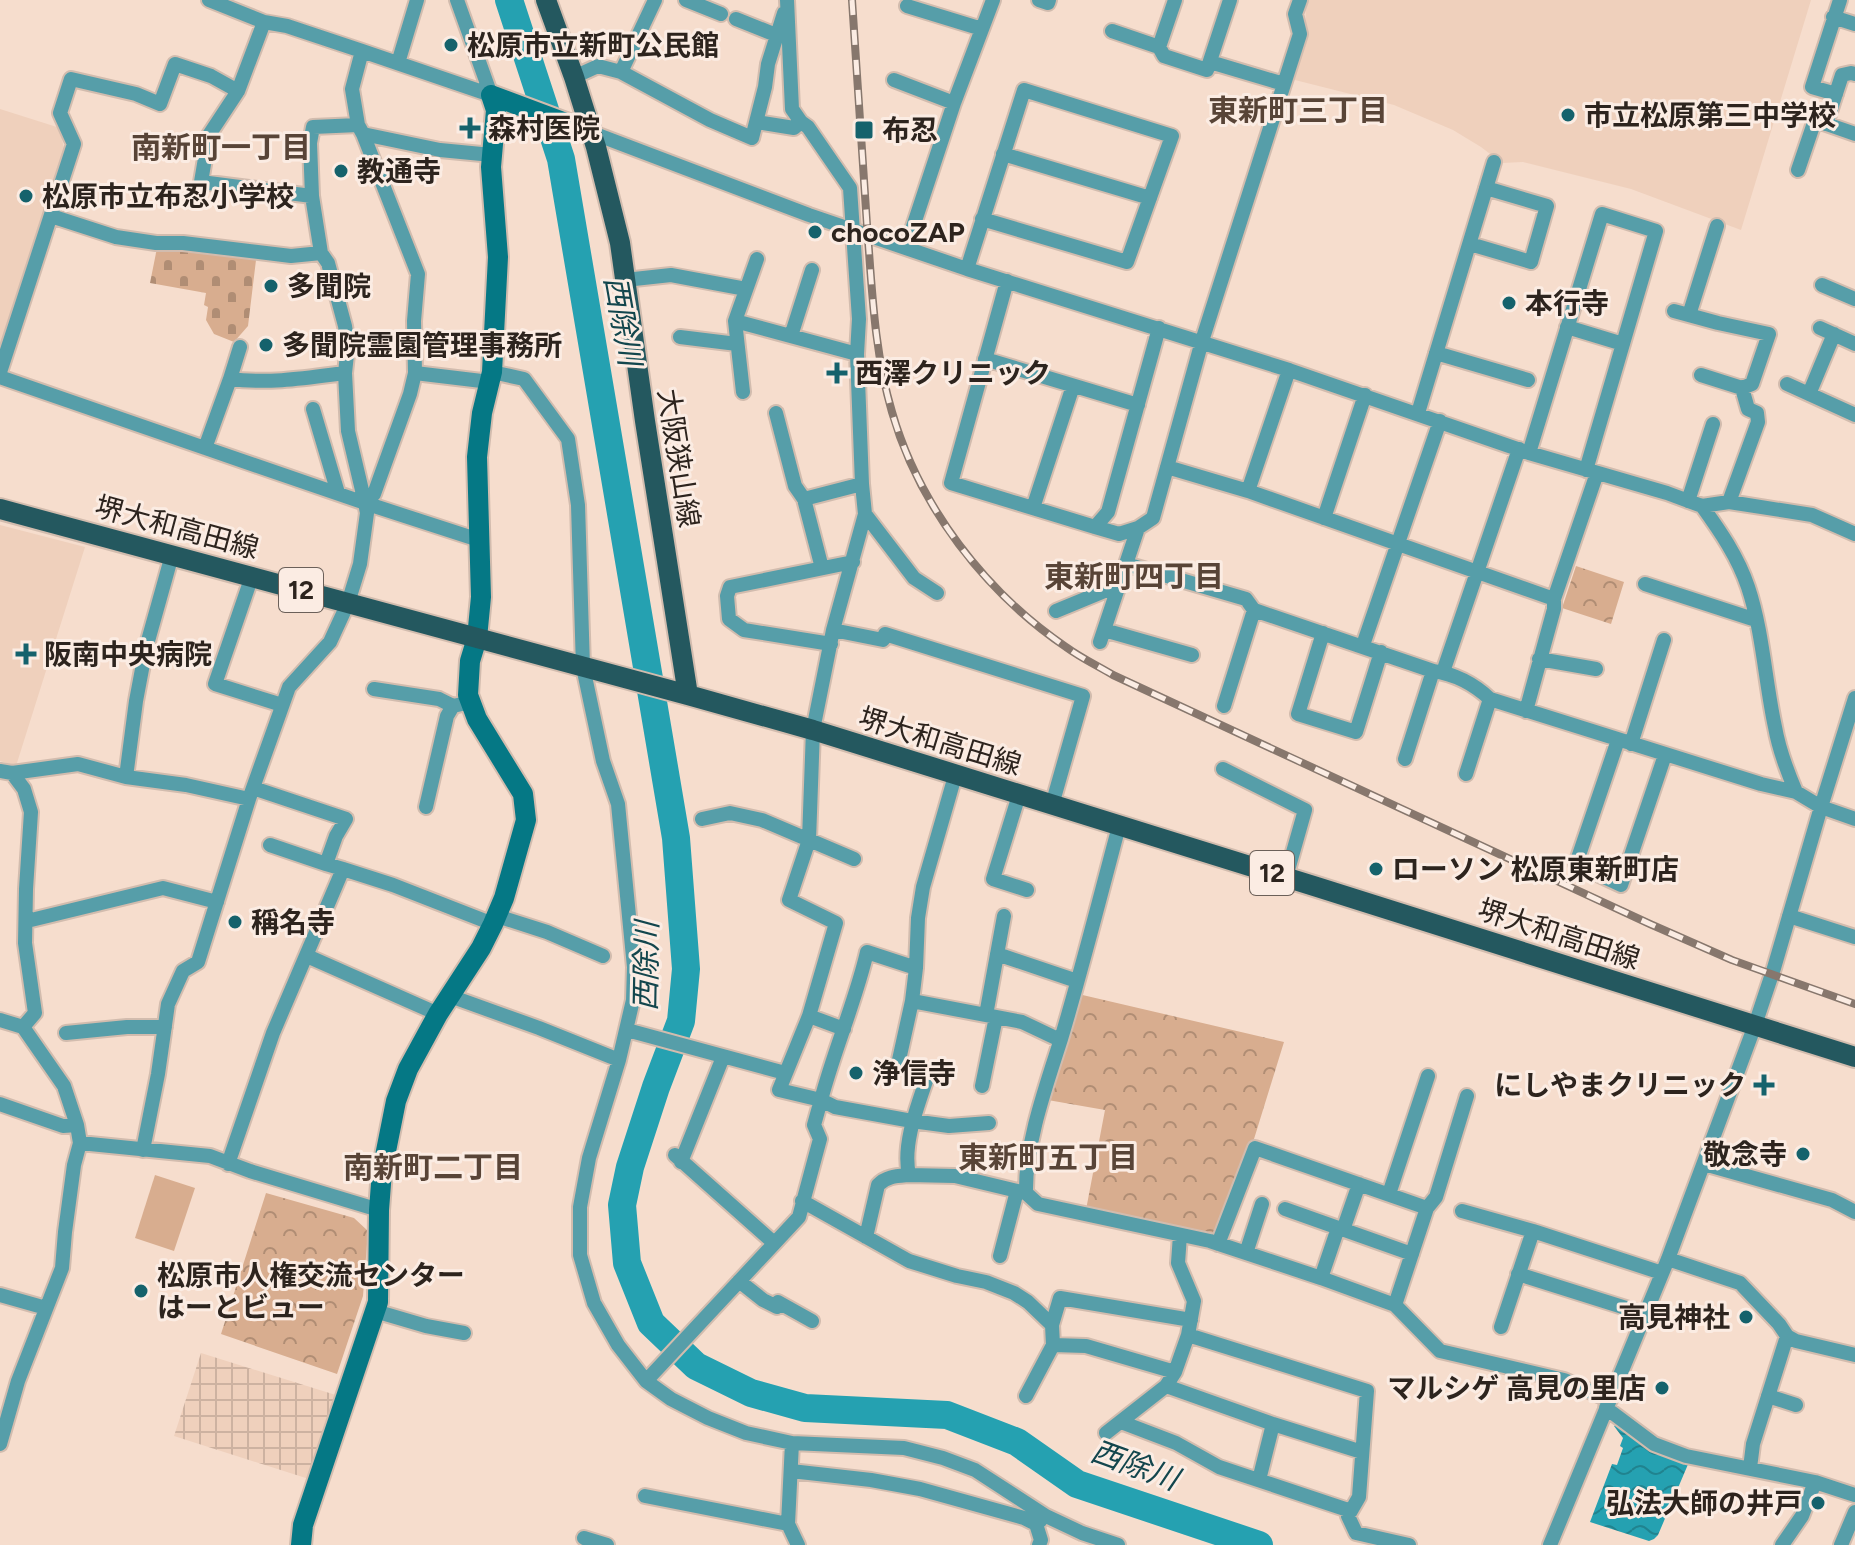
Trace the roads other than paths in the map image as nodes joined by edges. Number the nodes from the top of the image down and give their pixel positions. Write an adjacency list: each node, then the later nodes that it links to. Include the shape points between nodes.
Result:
1 (209, 0): 17 (street)
2 (417, 0): 25 (street)
3 (457, 0): 33 (street)
4 (546, 0): 28 (main road, 大阪狭山線)
5 (655, 0): 26 (street)
6 (686, 0): 21 (street)
7 (993, 0): 19 (street)
8 (1039, 0): 9 (street)
9 (1049, 0)
10 (1175, 0): 22 (street)
11 (1230, 0): 24 (street)
12 (1300, 0): 30 (street, via 1295,14 1300,34)
13 (1840, 0): 16 (street)
14 (787, 2): 21 (street); 36 (street, via 792,109)
15 (907, 6): 19 (street)
16 (1833, 17): 18 (street); 32 (street, via 1812,87)
17 (264, 22): 23 (street); 31 (street)
18 (1855, 24)
19 (982, 29): 34 (street)
20 (1112, 31): 22 (street)
21 (776, 35): 35 (street)
22 (1159, 47): 24 (street, via 1164,56 1207,70)
23 (362, 51): 25 (street); 38 (street, via 352,89)
24 (1210, 62): 30 (street)
25 (398, 63): 33 (street)
26 (621, 72): 28 (street, via 598,66); 35 (street, via 752,138)
27 (1855, 74): 32 (street, via 1842,75)
28 (574, 77): 39 (main road, 大阪狭山線)
29 (894, 80): 34 (street)
30 (1284, 84): 70 (street)
31 (238, 91): 46 (street, via 209,135 201,182); 48 (street, via 175,64 160,104 71,79 60,113 74,144)
32 (1836, 94): 37 (street)
33 (495, 97): 39 (street); 42 (street)
34 (954, 103): 53 (street)
35 (757, 122): 36 (street, via 794,128)
36 (801, 122): 51 (street, via 850,188)
37 (1826, 124): 40 (street); 44 (street, via 1815,120)
38 (361, 129): 42 (street, via 440,150); 46 (street, via 313,127); 80 (street, via 418,274)
39 (586, 130): 51 (street); 58 (main road, 大阪狭山線, via 620,243)
40 (1855, 134)
41 (1003, 154): 47 (street); 47 (street, via 1024,90 1172,136); 49 (street)
42 (492, 155): 83 (street, via 498,257)
43 (1494, 162): 45 (street)
44 (1798, 170)
45 (1486, 188): 52 (street); 52 (street, via 1547,206 1531,262)
46 (312, 196): 54 (street)
47 (1150, 198): 49 (street, via 1127,262)
48 (51, 216): 54 (street, via 143,241 291,256); 81 (street)
49 (982, 219): 56 (street)
50 (1717, 226): 64 (street)
51 (854, 230): 53 (street); 76 (street)
52 (1470, 244): 75 (street)
53 (906, 248): 56 (street)
54 (321, 253): 79 (street, via 345,326)
55 (757, 259): 61 (street)
56 (967, 269): 59 (street)
57 (812, 270): 68 (street)
58 (625, 280): 61 (street, via 671,275); 145 (main road, 大阪狭山線)
59 (1007, 281): 67 (street); 77 (street)
60 (1822, 285): 62 (street)
61 (746, 289): 65 (street)
62 (1855, 299)
63 (1674, 311): 64 (street)
64 (1689, 315): 88 (street, via 1769,334 1752,384)
65 (735, 321): 68 (street); 71 (street)
66 (1567, 327): 72 (street); 72 (street, via 1602,214 1656,231); 100 (street)
67 (1159, 328): 70 (street); 92 (street)
68 (791, 336): 76 (street)
69 (680, 337): 71 (street)
70 (1202, 341): 78 (street); 101 (street)
71 (737, 344): 89 (street)
72 (1623, 344): 102 (street)
73 (1855, 344): 90 (street, via 1827,331)
74 (240, 347): 84 (street)
75 (1436, 353): 85 (street); 95 (street)
76 (857, 354): 103 (street)
77 (985, 359): 87 (street); 110 (street, via 951,483)
78 (1289, 370): 91 (street); 104 (street)
79 (345, 373): 84 (street, via 274,382); 108 (street, via 348,431)
80 (415, 373): 83 (street); 108 (street, via 374,494)
81 (0, 375): 99 (street)
82 (1701, 375): 88 (street)
83 (491, 377): 117 (street, via 477,457); 142 (street, via 524,379 568,439)
84 (230, 379): 99 (street)
85 (1528, 380)
86 (1787, 384): 90 (street)
87 (1073, 386): 92 (street); 110 (street)
88 (1742, 388): 107 (street, via 1758,422)
89 (743, 392)
90 (1809, 394): 96 (street)
91 (1365, 395): 95 (street); 113 (street)
92 (1138, 405): 114 (street, via 1108,512)
93 (313, 409): 105 (street)
94 (776, 413): 106 (street, via 795,486)
95 (1418, 413): 97 (street)
96 (1855, 415)
97 (1440, 421): 100 (street); 118 (street)
98 (1713, 424): 109 (street)
99 (205, 448): 105 (street)
100 (1524, 451): 102 (street); 123 (street)
101 (1167, 467): 104 (street); 115 (street, via 1153,518)
102 (1592, 471): 109 (street); 128 (street)
103 (862, 484): 106 (street); 112 (street)
104 (1248, 491): 113 (street)
105 (338, 493): 108 (street)
106 (804, 499): 122 (street)
107 (1729, 502): 109 (street); 116 (street, via 1812,515)
108 (365, 503): 117 (street); 129 (street, via 360,564)
109 (1695, 503): 132 (street, via 1723,535 1738,563)
110 (1033, 508): 114 (street)
111 (0, 509): 119 (main road, 堺大和高田線 / 12)
112 (865, 514): 120 (street); 127 (street, via 914,578)
113 (1324, 518): 118 (street)
114 (1095, 527): 115 (street, via 1119,534)
115 (1138, 528): 121 (street)
116 (1855, 534)
117 (479, 540): 135 (street)
118 (1396, 544): 123 (street); 137 (street)
119 (172, 555): 124 (main road, 堺大和高田線 / 12); 160 (street, via 146,648)
120 (853, 562): 122 (street); 134 (street)
121 (1126, 564): 126 (street); 130 (street, via 1246,599)
122 (822, 568): 134 (street, via 730,587 729,619 744,630)
123 (1476, 571): 128 (street); 143 (street)
124 (252, 576): 129 (main road, 堺大和高田線 / 12); 149 (street, via 215,684)
125 (1645, 584): 132 (street)
126 (1119, 585): 131 (street); 139 (street, via 1102,636)
127 (937, 593)
128 (1554, 599): 140 (street)
129 (348, 603): 135 (main road, 堺大和高田線 / 12); 149 (street, via 330,642 289,687)
130 (1254, 610): 133 (street); 150 (street)
131 (1056, 611)
132 (1756, 620): 161 (street, via 1775,728)
133 (1323, 633): 137 (street); 138 (street, via 1298,714 1356,732)
134 (832, 637): 152 (street); 164 (street, via 883,640 885,634 1083,696)
135 (477, 638): 142 (main road, 堺大和高田線 / 12); 148 (street)
136 (1664, 640): 153 (street)
137 (1363, 645): 138 (street)
138 (1381, 652): 143 (street)
139 (1192, 655)
140 (1539, 659): 141 (street); 151 (street)
141 (1596, 669)
142 (593, 670): 145 (main road, 堺大和高田線 / 12); 198 (street, via 603,761 618,804 634,967)
143 (1438, 671): 147 (street, via 1475,686); 155 (street)
144 (374, 689): 148 (street)
145 (688, 695): 152 (main road, 堺大和高田線 / 12)
146 (1855, 698): 166 (street)
147 (1490, 699): 151 (street); 158 (street)
148 (462, 704): 165 (street, via 447,716); 180 (street, via 477,719 523,794 525,807 523,837)
149 (282, 705): 162 (street)
150 (1224, 706)
151 (1526, 711): 153 (street)
152 (813, 730): 159 (main road, 堺大和高田線 / 12); 170 (street)
153 (1624, 742): 154 (street); 154 (street, via 1576,864 1621,885)
154 (1665, 755): 161 (street)
155 (1405, 759)
156 (1223, 769): 175 (street, via 1305,810)
157 (6, 772): 160 (street, via 78,764); 181 (street, via 24,789 31,812)
158 (1466, 774)
159 (955, 776): 163 (main road, 堺大和高田線 / 12); 186 (street, via 923,887)
160 (126, 777): 162 (street)
161 (1796, 792): 166 (street)
162 (251, 794): 173 (street, via 346,819); 177 (street)
163 (1019, 795): 164 (main road, 堺大和高田線 / 12); 176 (street, via 993,879)
164 (1052, 805): 169 (main road, 堺大和高田線 / 12)
165 (426, 807)
166 (1821, 807): 168 (street); 179 (street)
167 (702, 819): 170 (street, via 730,813)
168 (1855, 819)
169 (1119, 826): 175 (main road, 堺大和高田線 / 12); 187 (street)
170 (809, 840): 172 (street); 191 (street, via 789,900 836,923)
171 (270, 845): 173 (street)
172 (854, 859)
173 (326, 864): 174 (street)
174 (343, 869): 180 (street); 184 (street)
175 (1286, 877): 194 (main road, 堺大和高田線 / 12)
176 (1027, 890)
177 (217, 902): 181 (street, via 163,888); 196 (street, via 198,962 183,971 168,1004)
178 (1004, 916): 183 (street)
179 (1789, 916): 182 (street); 194 (street)
180 (495, 920): 185 (street, via 547,932); 188 (street)
181 (27, 921): 195 (street, via 35,1013)
182 (1855, 937)
183 (997, 954): 187 (street); 192 (street)
184 (307, 956): 190 (street); 217 (street, via 273,1033)
185 (603, 956)
186 (916, 968): 189 (street); 197 (street, via 867,952)
187 (1077, 981): 200 (street)
188 (450, 996): 190 (street); 203 (street)
189 (912, 1001): 192 (street); 204 (street)
190 (438, 1014): 227 (street, via 396,1101)
191 (809, 1016): 197 (street); 205 (street)
192 (991, 1016): 200 (street, via 1022,1022); 208 (street)
193 (0, 1020): 195 (street)
194 (1755, 1025): 202 (main road, 堺大和高田線 / 12); 218 (street)
195 (23, 1027): 214 (street, via 64,1086)
196 (165, 1027): 199 (street); 216 (street)
197 (844, 1029): 210 (street)
198 (627, 1031): 201 (street); 203 (street)
199 (66, 1033)
200 (1060, 1040): 221 (street)
201 (717, 1055): 205 (street); 234 (street, via 678,1159)
202 (1855, 1057)
203 (619, 1060): 257 (street, via 589,1158 580,1207 580,1255 594,1303)
204 (897, 1069)
205 (785, 1073): 210 (street, via 779,1090)
206 (928, 1075): 212 (street)
207 (1428, 1076): 222 (street)
208 (982, 1086)
209 (1467, 1096): 225 (street, via 1436,1197)
210 (821, 1100): 212 (street); 223 (street, via 814,1125 820,1139)
211 (0, 1104): 214 (street, via 63,1126)
212 (912, 1121): 213 (street, via 949,1126); 219 (street)
213 (989, 1123)
214 (77, 1125): 215 (street)
215 (80, 1143): 216 (street); 245 (street, via 62,1268)
216 (143, 1150): 217 (street, via 210,1156)
217 (228, 1164): 227 (street)
218 (1704, 1164): 229 (street, via 1832,1200); 239 (street)
219 (909, 1175): 221 (street, via 955,1176); 233 (street, via 878,1185)
220 (1359, 1184): 222 (street); 230 (street); 235 (street, via 1255,1148)
221 (1021, 1192): 232 (street, via 1038,1204); 238 (street)
222 (1389, 1194): 225 (street)
223 (802, 1201): 233 (street); 234 (street, via 799,1217)
224 (1262, 1204): 236 (street)
225 (1427, 1208): 237 (street)
226 (1285, 1209): 230 (street)
227 (379, 1210): 246 (street)
228 (1462, 1211): 231 (street)
229 (1855, 1212)
230 (1340, 1229): 237 (street); 241 (street)
231 (1533, 1231): 239 (street); 240 (street)
232 (1180, 1235): 235 (street); 251 (street, via 1178,1263 1194,1301)
233 (866, 1237): 249 (street, via 909,1261 1014,1293)
234 (774, 1243): 242 (street)
235 (1218, 1244): 236 (street)
236 (1246, 1253): 241 (street)
237 (1412, 1254): 244 (street)
238 (1000, 1256)
239 (1665, 1266): 247 (street); 253 (street, via 1740,1283)
240 (1518, 1274): 247 (street); 250 (street)
241 (1321, 1278): 244 (street)
242 (739, 1281): 248 (street, via 763,1300 777,1307 778,1302); 257 (street)
243 (0, 1295): 245 (street)
244 (1395, 1305): 261 (street, via 1440,1351 1564,1380)
245 (46, 1308): 267 (street)
246 (375, 1311): 252 (street); 280 (street, via 303,1525)
247 (1645, 1314): 261 (street)
248 (812, 1321)
249 (1052, 1325): 251 (street, via 1060,1298); 254 (street)
250 (1501, 1327)
251 (1189, 1328): 256 (street); 268 (street, via 1367,1391)
252 (464, 1333)
253 (1787, 1336): 255 (street); 260 (street)
254 (1053, 1345): 256 (street, via 1086,1346); 259 (street)
255 (1855, 1355)
256 (1175, 1372): 258 (street)
257 (646, 1381): 266 (street, via 708,1418)
258 (1166, 1386): 263 (street); 264 (street)
259 (1026, 1396)
260 (1768, 1396): 262 (street); 269 (street)
261 (1608, 1404): 269 (street, via 1654,1444); 286 (street)
262 (1796, 1405)
263 (1121, 1422): 265 (street); 271 (street)
264 (1273, 1424): 268 (street); 271 (street)
265 (1106, 1433)
266 (792, 1443): 270 (street); 277 (street, via 904,1448 943,1458 975,1470)
267 (0, 1444)
268 (1362, 1452): 275 (street, via 1359,1497)
269 (1750, 1468): 272 (street)
270 (791, 1471): 277 (street, via 920,1489); 278 (street)
271 (1259, 1480): 275 (street)
272 (1815, 1482): 273 (street); 287 (street, via 1802,1516)
273 (1855, 1495)
274 (645, 1496): 278 (street)
275 (1351, 1511): 285 (street, via 1348,1516 1356,1533)
276 (1855, 1512): 288 (street)
277 (1041, 1520): 283 (street); 284 (street)
278 (788, 1524): 282 (street)
279 (584, 1538): 281 (street)
280 (301, 1545)
281 (607, 1545)
282 (798, 1545)
283 (1039, 1545)
284 (1118, 1545)
285 (1409, 1545)
286 (1550, 1545)
287 (1782, 1545)
288 (1841, 1545)

